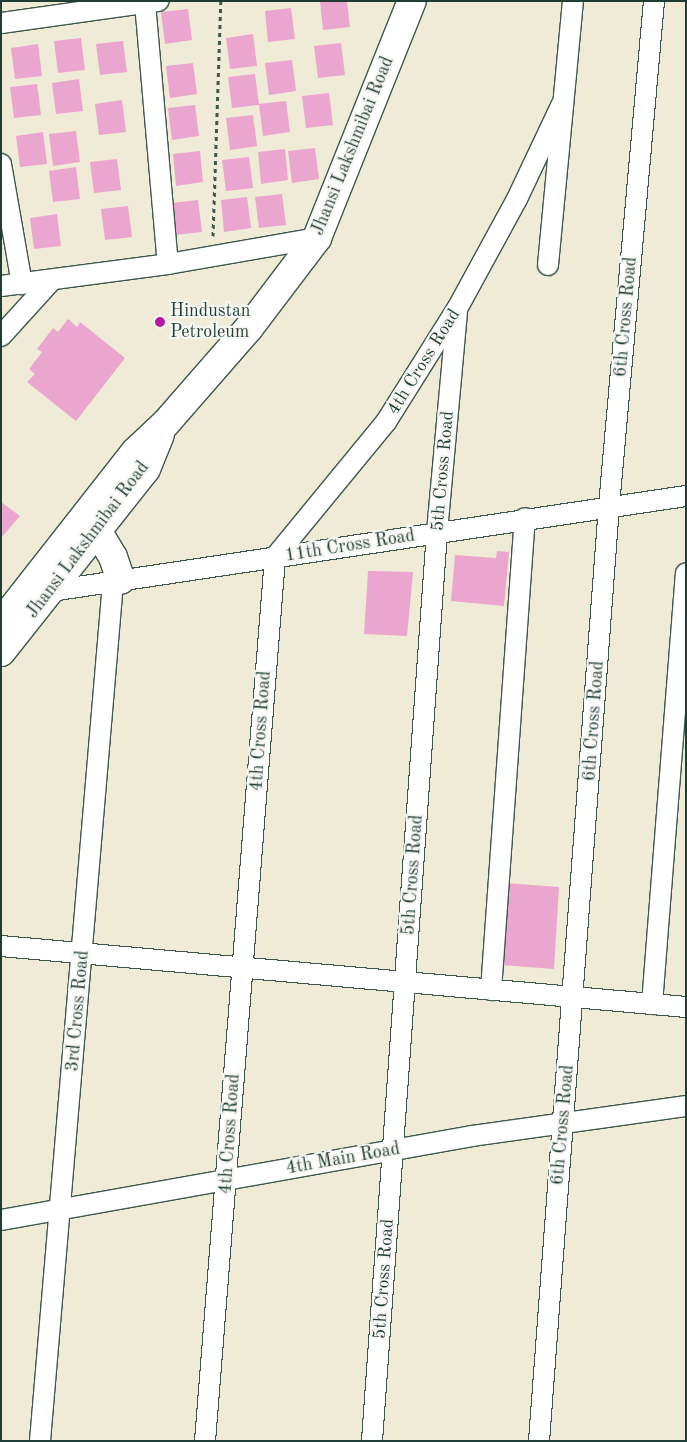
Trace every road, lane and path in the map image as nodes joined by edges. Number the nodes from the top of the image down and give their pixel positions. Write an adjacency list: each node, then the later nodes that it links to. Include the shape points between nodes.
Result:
1 (221, 1): 10 (path)
2 (412, 1): 9 (main road, Jhansi Lakshmibai Road)
3 (573, 1): 7 (street)
4 (654, 1): 20 (street, 6th Cross Road)
5 (152, 2): 6 (street); 11 (street)
6 (1, 23)
7 (562, 104): 12 (street); 16 (street, 4th Cross Road, via 517,199)
8 (1, 164): 14 (street)
9 (317, 238): 10 (street); 18 (main road, Jhansi Lakshmibai Road, via 249,328)
10 (212, 256): 11 (street)
11 (168, 264): 13 (street)
12 (548, 265)
13 (51, 281): 14 (street); 17 (street)
14 (22, 284): 15 (street)
15 (1, 286)
16 (457, 309): 23 (street, 5th Cross Road); 24 (street, 4th Cross Road, via 386,422)
17 (1, 336)
18 (166, 422): 22 (main road, Jhansi Lakshmibai Road, via 146,469); 28 (main road, Jhansi Lakshmibai Road, via 135,452)
19 (686, 496): 20 (street, 11th Cross Road)
20 (609, 506): 21 (street, 11th Cross Road); 35 (street, 6th Cross Road)
21 (526, 518): 23 (street, 11th Cross Road); 34 (street)
22 (98, 532): 26 (main road, via 113,557); 27 (main road, Jhansi Lakshmibai Road)
23 (437, 532): 24 (street, 11th Cross Road); 33 (street, 5th Cross Road)
24 (275, 557): 26 (street, 11th Cross Road); 32 (street, 4th Cross Road)
25 (686, 573): 36 (street)
26 (117, 581): 27 (street, 11th Cross Road); 31 (street, 3rd Cross Road)
27 (63, 589): 29 (main road, Jhansi Lakshmibai Road)
28 (1, 623)
29 (1, 652)
30 (1, 946): 31 (street)
31 (83, 951): 32 (street); 42 (street, 3rd Cross Road)
32 (243, 968): 33 (street); 41 (street, 4th Cross Road)
33 (405, 982): 34 (street); 40 (street, 5th Cross Road)
34 (491, 990): 35 (street)
35 (574, 997): 36 (street); 39 (street, 6th Cross Road)
36 (652, 1004): 37 (street)
37 (686, 1007)
38 (686, 1106): 39 (street, 4th Main Road)
39 (563, 1124): 40 (street, 4th Main Road); 47 (street, 6th Cross Road)
40 (393, 1150): 41 (street, 4th Main Road); 46 (street, 5th Cross Road)
41 (227, 1179): 42 (street, 4th Main Road); 45 (street, 4th Cross Road)
42 (62, 1209): 43 (street, 4th Main Road); 44 (street, 3rd Cross Road)
43 (1, 1220)
44 (40, 1441)
45 (205, 1441)
46 (372, 1441)
47 (538, 1441)

